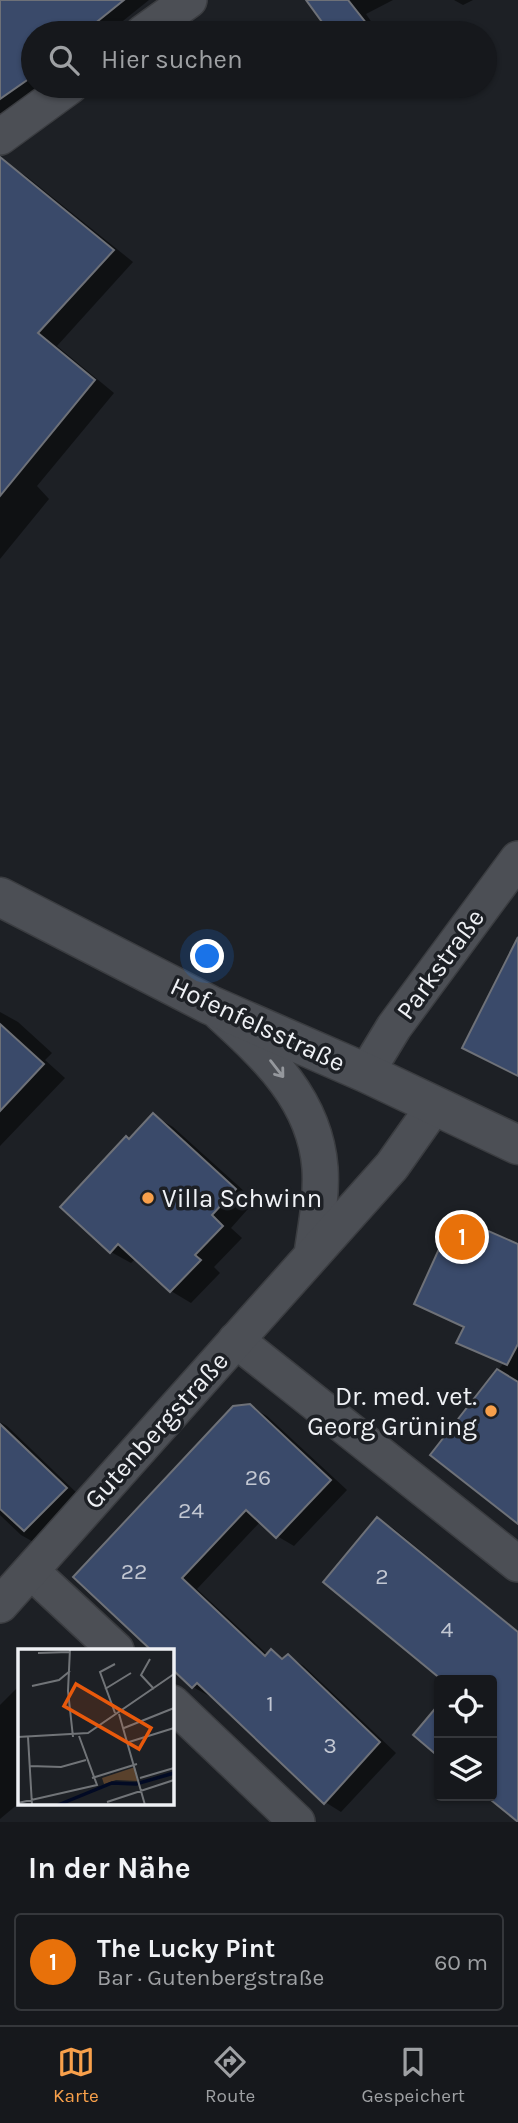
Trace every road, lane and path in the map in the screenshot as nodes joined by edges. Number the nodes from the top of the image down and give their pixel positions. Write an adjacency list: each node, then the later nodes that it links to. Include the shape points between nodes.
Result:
1 (189, 0): 2 (street)
2 (160, 21)
3 (54, 98): 4 (street)
4 (0, 137)
5 (518, 859): 8 (street, Parkstraße, via 394,1027)
6 (0, 897): 7 (main road, Hofenfelsstraße)
7 (210, 1005): 8 (main road, Hofenfelsstraße); 11 (street, one-way to 11, via 265,1055 310,1118 321,1170)
8 (366, 1073): 9 (main road, Hofenfelsstraße)
9 (435, 1105): 10 (main road, Hofenfelsstraße); 11 (street, Gutenbergstraße, via 392,1166)
10 (518, 1145)
11 (312, 1254): 12 (street, Gutenbergstraße)
12 (236, 1340): 13 (street); 14 (street, Gutenbergstraße)
13 (518, 1564)
14 (31, 1571): 15 (street, Gutenbergstraße); 16 (street)
15 (0, 1605)
16 (115, 1649)
17 (173, 1704): 18 (street)
18 (297, 1822)

